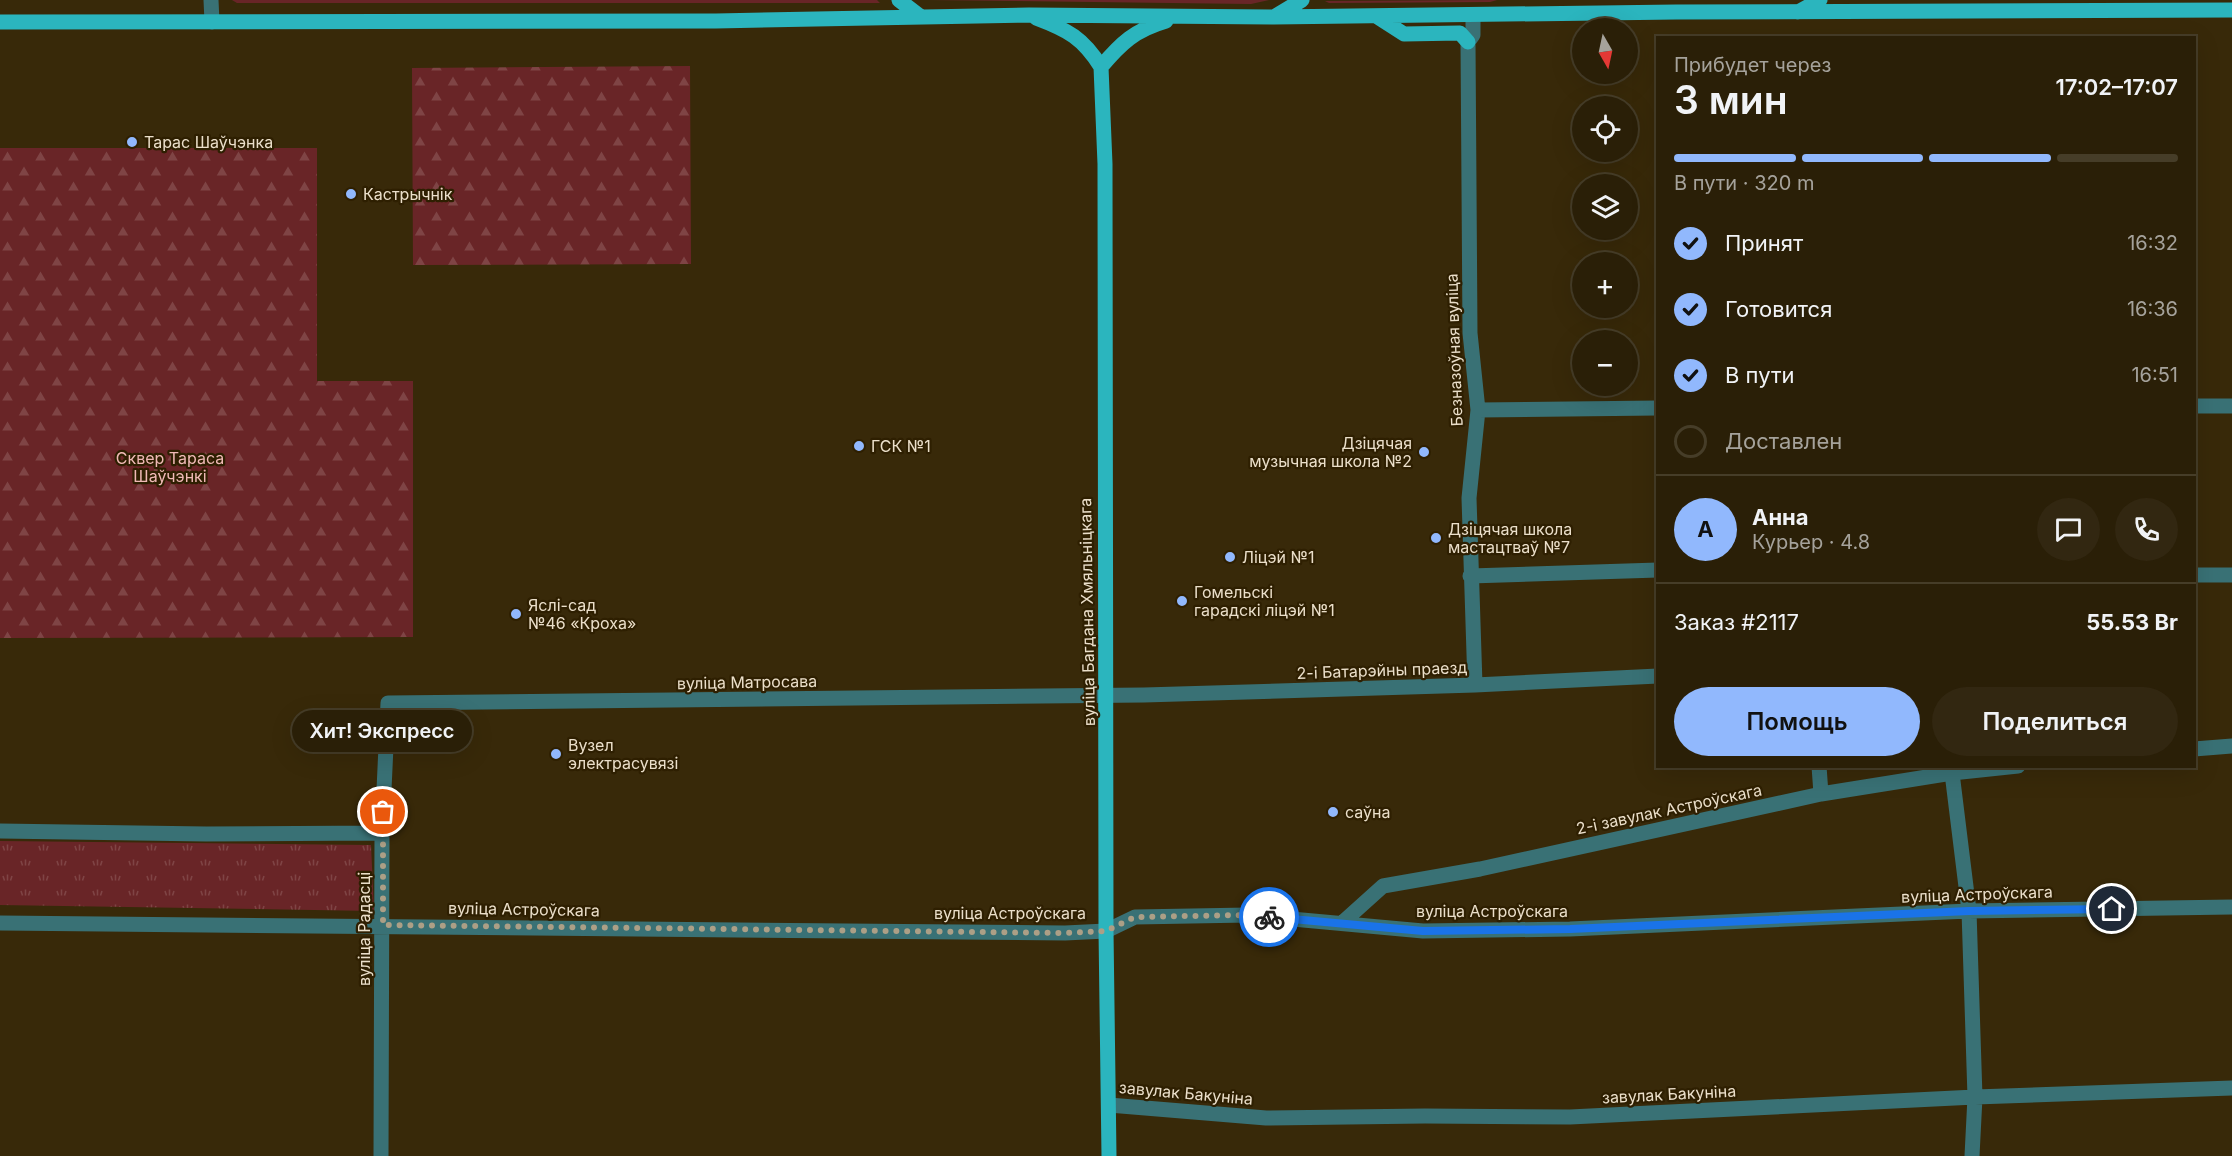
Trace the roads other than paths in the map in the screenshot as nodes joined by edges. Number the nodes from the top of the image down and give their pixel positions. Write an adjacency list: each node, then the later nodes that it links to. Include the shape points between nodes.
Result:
1 (211, 0): 17 (street)
2 (899, 0): 15 (main road)
3 (1302, 0): 16 (main road)
4 (1661, 0): 8 (main road)
5 (1820, 0): 10 (main road)
6 (1900, 0): 9 (main road)
7 (2232, 10): 9 (main road)
8 (1676, 12): 10 (main road); 14 (main road)
9 (1925, 12): 10 (main road)
10 (1796, 13)
11 (1029, 15): 12 (main road); 15 (main road); 20 (main road, via 1076,36)
12 (1180, 16): 16 (main road); 20 (main road, via 1129,37)
13 (1376, 16): 14 (main road); 16 (main road); 19 (main road, via 1404,34 1460,33)
14 (1473, 16): 19 (street, Безназоўная вуліца, via 1473,35)
15 (921, 17): 17 (main road)
16 (1274, 17)
17 (212, 21): 18 (main road)
18 (0, 22)
19 (1468, 42): 24 (street, Безназоўная вуліца, via 1470,333)
20 (1101, 67): 31 (main road, вуліца Багдана Хмяльніцкага, via 1105,164)
21 (2196, 406): 22 (street)
22 (2232, 406)
23 (1656, 408): 24 (street)
24 (1478, 410): 28 (street, Безназоўная вуліца, via 1469,498)
25 (1656, 570): 28 (street)
26 (2196, 575): 27 (street)
27 (2232, 575)
28 (1470, 576): 30 (street, Безназоўная вуліца)
29 (1656, 676): 30 (street, 2-і Батарэйны праезд)
30 (1475, 685): 31 (street, 2-і Батарэйны праезд)
31 (1107, 696): 32 (street, вуліца Матросава); 46 (main road, вуліца Багдана Хмяльніцкага)
32 (388, 703): 40 (street, вуліца Радасці)
33 (2232, 746): 34 (street)
34 (2196, 750)
35 (1819, 768): 38 (street)
36 (1999, 768): 37 (street, 2-і завулак Астроўскага)
37 (1952, 773): 38 (street, 2-і завулак Астроўскага); 42 (street)
38 (1821, 794): 43 (street, 2-і завулак Астроўскага, via 1480,869 1383,886)
39 (0, 831): 40 (street)
40 (382, 833): 45 (street, вуліца Радасці)
41 (2232, 907): 42 (street, вуліца Астроўскага)
42 (1969, 911): 43 (street, вуліца Астроўскага, via 1570,929 1423,931); 48 (street)
43 (1343, 922): 46 (street, вуліца Астроўскага, via 1248,915 1135,917)
44 (0, 923): 45 (street, вуліца Астроўскага)
45 (383, 925): 46 (street, вуліца Астроўскага); 50 (street, вуліца Радасці)
46 (1106, 931): 49 (main road, вуліца Багдана Хмяльніцкага)
47 (2232, 1088): 48 (street, завулак Бакуніна)
48 (1975, 1096): 49 (street, завулак Бакуніна, via 1570,1117 1266,1118); 52 (street)
49 (1109, 1104): 51 (main road, вуліца Багдана Хмяльніцкага)
50 (381, 1156)
51 (1109, 1156)
52 (1972, 1156)

